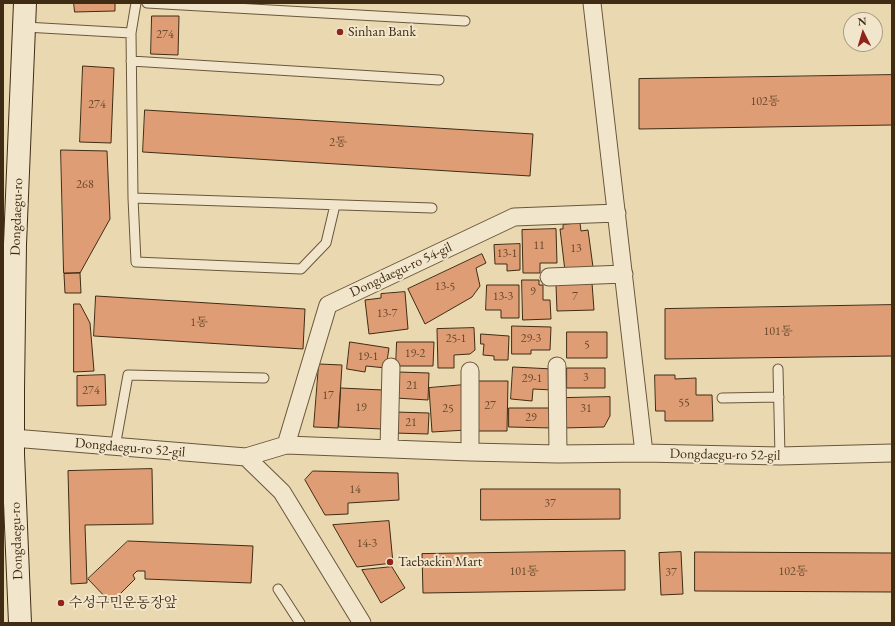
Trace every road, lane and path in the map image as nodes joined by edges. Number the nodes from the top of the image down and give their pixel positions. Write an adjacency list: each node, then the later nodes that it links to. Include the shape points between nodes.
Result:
1 (25, 3): 6 (main road, Dongdaegu-ro)
2 (136, 3): 7 (lane)
3 (147, 3): 5 (lane)
4 (592, 3): 13 (street)
5 (465, 21)
6 (25, 27): 7 (lane); 14 (main road, Dongdaegu-ro)
7 (131, 33): 8 (lane)
8 (131, 61): 9 (lane); 10 (lane)
9 (439, 80)
10 (133, 198): 11 (lane); 11 (lane, via 136,262 301,269 326,243)
11 (335, 205): 12 (lane)
12 (432, 208)
13 (617, 213): 15 (street); 28 (street, Dongdaegu-ro 54-gil, via 514,217 328,305)
14 (15, 244): 16 (main road, via 8,269); 18 (main road, Dongdaegu-ro)
15 (624, 274): 17 (street); 33 (street)
16 (3, 276)
17 (549, 277)
18 (14, 304): 19 (main road); 25 (main road, Dongdaegu-ro)
19 (3, 324)
20 (557, 366): 35 (street)
21 (392, 367): 31 (street)
22 (778, 369): 26 (lane)
23 (470, 371): 32 (street)
24 (264, 378): 30 (lane, via 128,375)
25 (8, 389): 29 (main road, Dongdaegu-ro)
26 (779, 397): 27 (lane); 36 (lane)
27 (722, 398)
28 (286, 444): 31 (street, Dongdaegu-ro 52-gil); 37 (street, Dongdaegu-ro 52-gil)
29 (10, 447): 30 (street, Dongdaegu-ro 52-gil); 39 (main road, Dongdaegu-ro)
30 (116, 447): 37 (street, Dongdaegu-ro 52-gil)
31 (389, 449): 32 (street, Dongdaegu-ro 52-gil)
32 (470, 452): 35 (street, Dongdaegu-ro 52-gil)
33 (644, 453): 35 (street, Dongdaegu-ro 52-gil); 36 (street, Dongdaegu-ro 52-gil)
34 (892, 453): 36 (street, Dongdaegu-ro 52-gil)
35 (558, 454)
36 (780, 456)
37 (246, 457): 43 (street, via 282,492)
38 (3, 514): 39 (main road)
39 (11, 567): 41 (main road, Dongdaegu-ro)
40 (278, 589): 42 (lane)
41 (20, 616)
42 (300, 623)
43 (362, 623)

